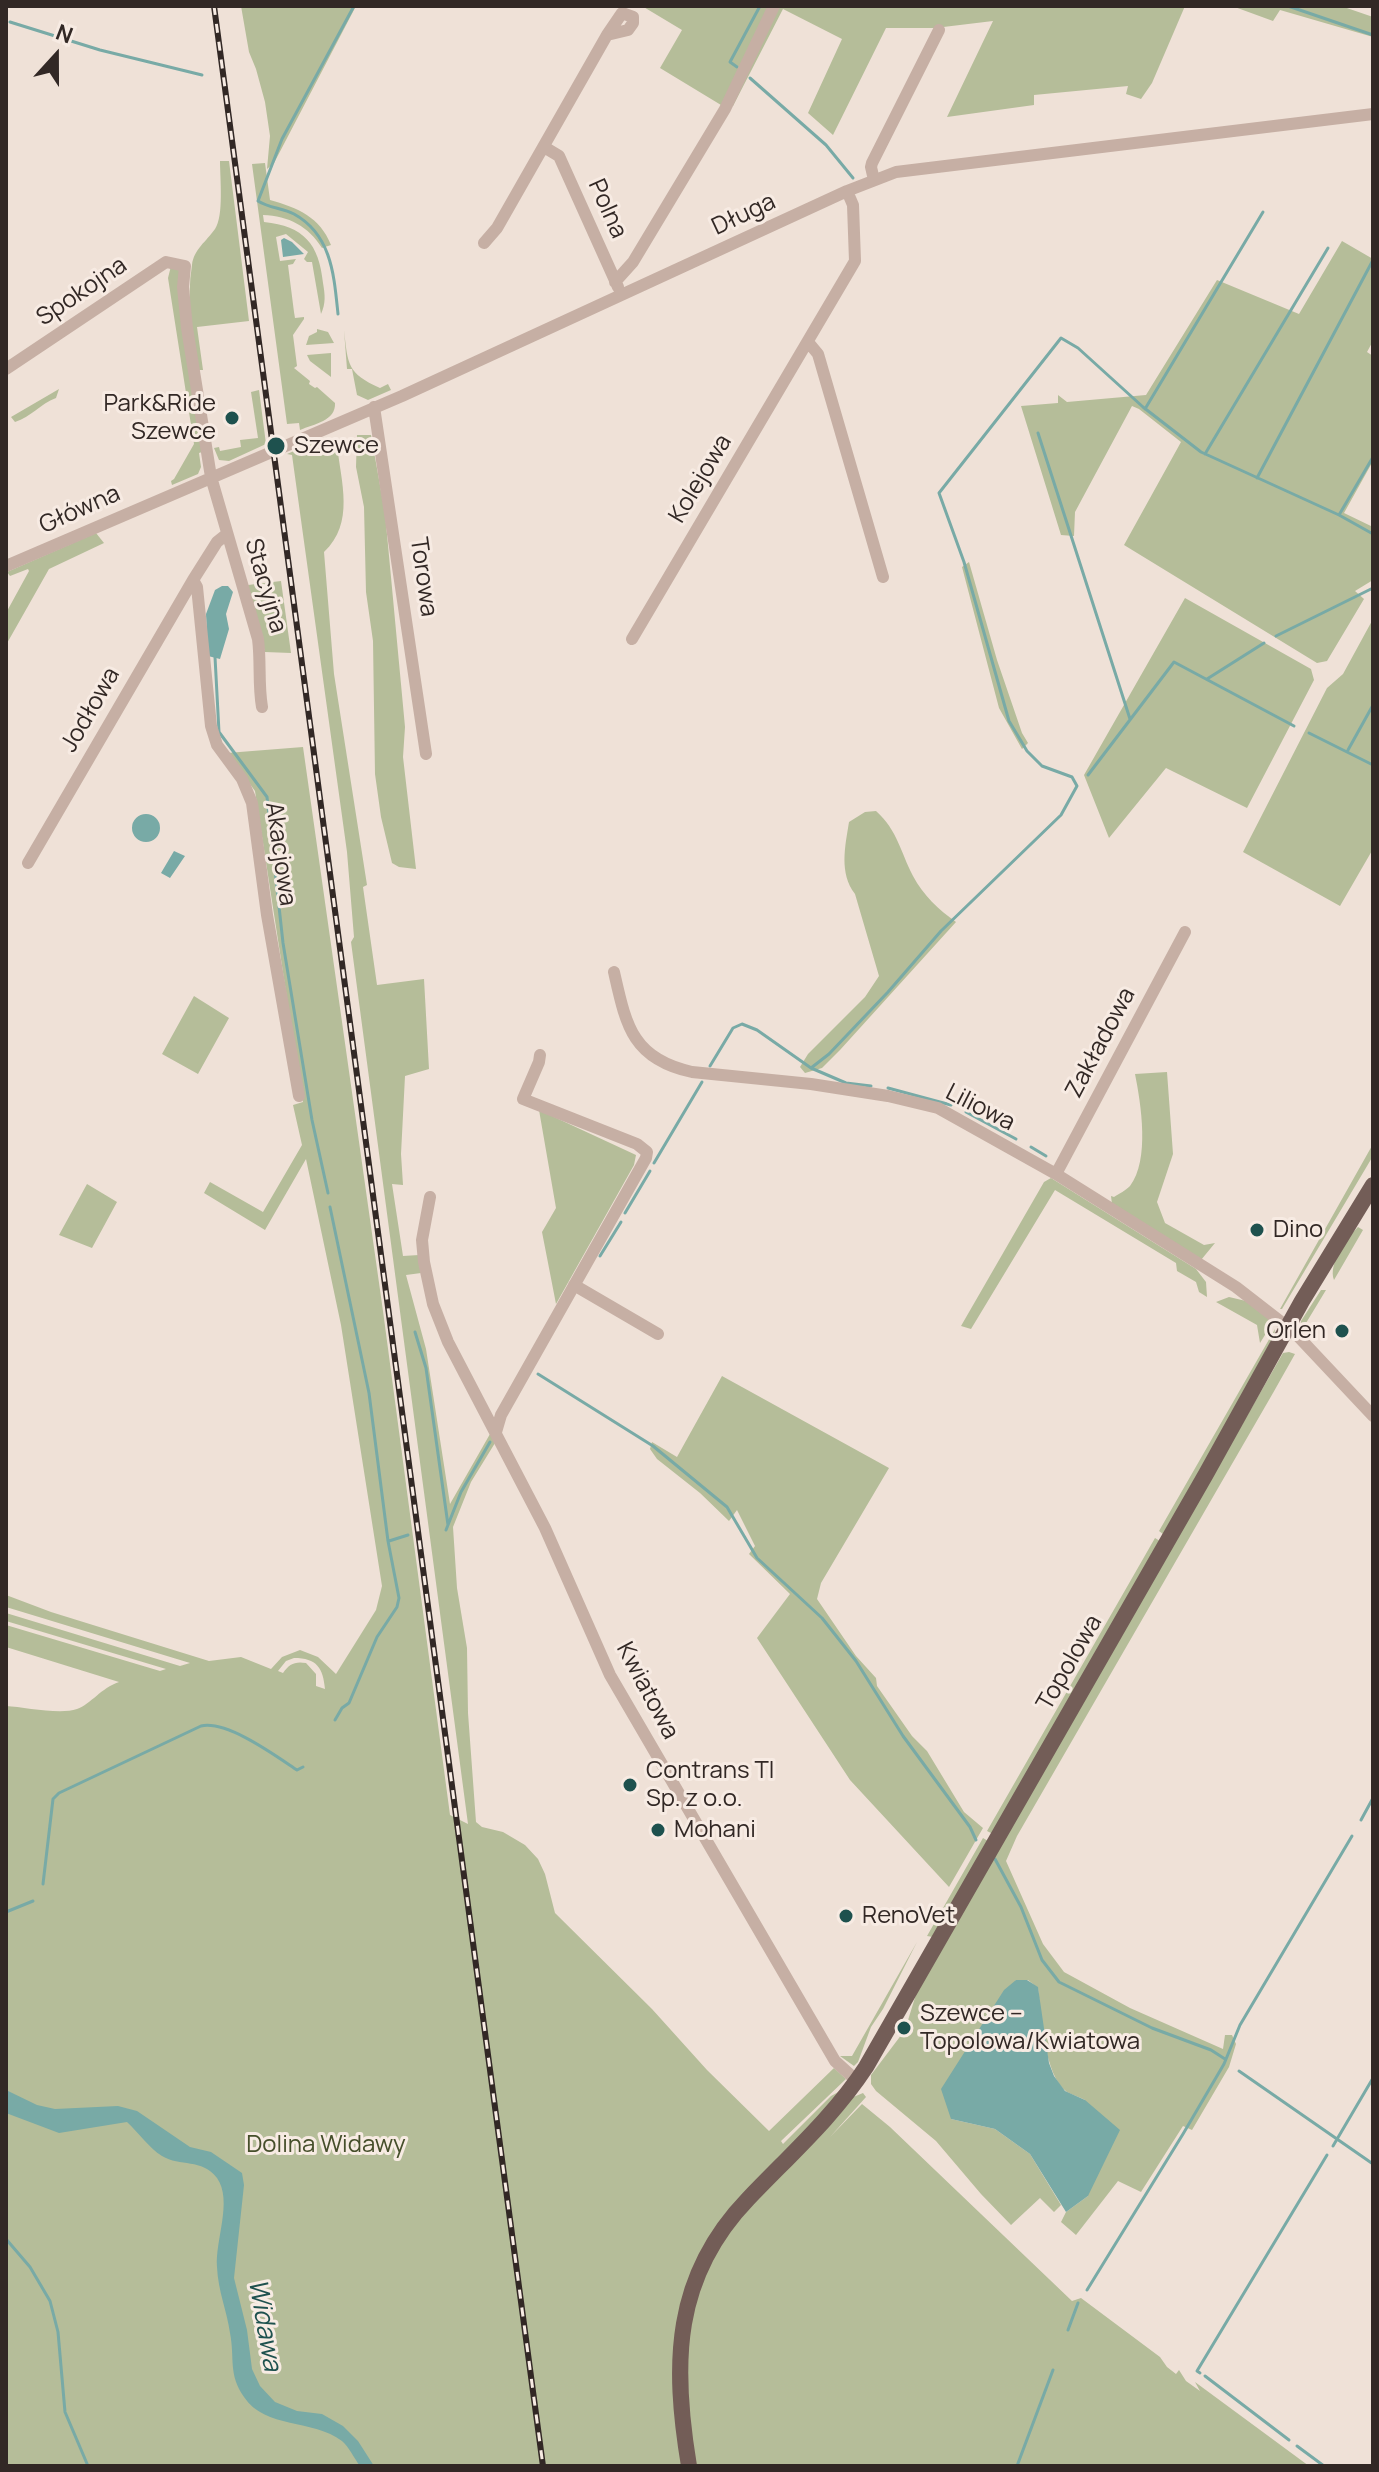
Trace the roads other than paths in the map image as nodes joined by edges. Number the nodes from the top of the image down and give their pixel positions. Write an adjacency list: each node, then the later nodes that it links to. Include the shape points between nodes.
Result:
1 (774, 6): 10 (street, via 725,109 633,262)
2 (939, 30): 6 (street, via 872,163)
3 (607, 35): 5 (street)
4 (1373, 114): 6 (street, Długa, via 916,168)
5 (544, 147): 8 (street); 10 (street, Polna, via 559,156)
6 (874, 180): 7 (street, Długa)
7 (847, 191): 11 (street, Długa); 12 (street, Kolejowa, via 853,205 855,261)
8 (484, 243)
9 (185, 266): 13 (street, Spokojna, via 166,262); 15 (street, Stacyjna, via 187,328)
10 (615, 282): 11 (street, Polna)
11 (621, 295): 14 (street, Długa)
12 (808, 342): 19 (street, via 818,354); 21 (street, Kolejowa)
13 (6, 369)
14 (374, 407): 15 (street, Długa); 23 (street, Torowa)
15 (211, 477): 16 (street, Długa); 17 (street, Stacyjna)
16 (171, 494): 18 (street, Główna)
17 (227, 534): 20 (street, Jodłowa); 22 (street, Stacyjna, via 258,639)
18 (6, 566)
19 (883, 577)
20 (193, 580): 24 (street, Jodłowa); 28 (street, Akacjowa, via 211,726 252,803)
21 (632, 639)
22 (262, 707)
23 (426, 754)
24 (28, 863)
25 (1185, 932): 29 (street, Zakładowa)
26 (614, 972): 29 (street, Liliowa, via 631,1031 640,1045 673,1068 811,1084 938,1108)
27 (540, 1055): 32 (street, via 523,1099 647,1152)
28 (299, 1096)
29 (1056, 1174): 33 (street, Liliowa, via 1236,1287)
30 (1373, 1185): 33 (main road, Topolowa)
31 (430, 1197): 36 (street, Kwiatowa, via 422,1240 428,1285 448,1342)
32 (574, 1285): 34 (street); 36 (street)
33 (1287, 1327): 35 (street, Liliowa); 37 (main road, Topolowa)
34 (658, 1334)
35 (1373, 1416)
36 (496, 1432): 37 (street, Kwiatowa, via 610,1675 835,2061)
37 (857, 2081): 38 (main road, Topolowa, via 717,2235 694,2280 679,2354)
38 (689, 2466)

